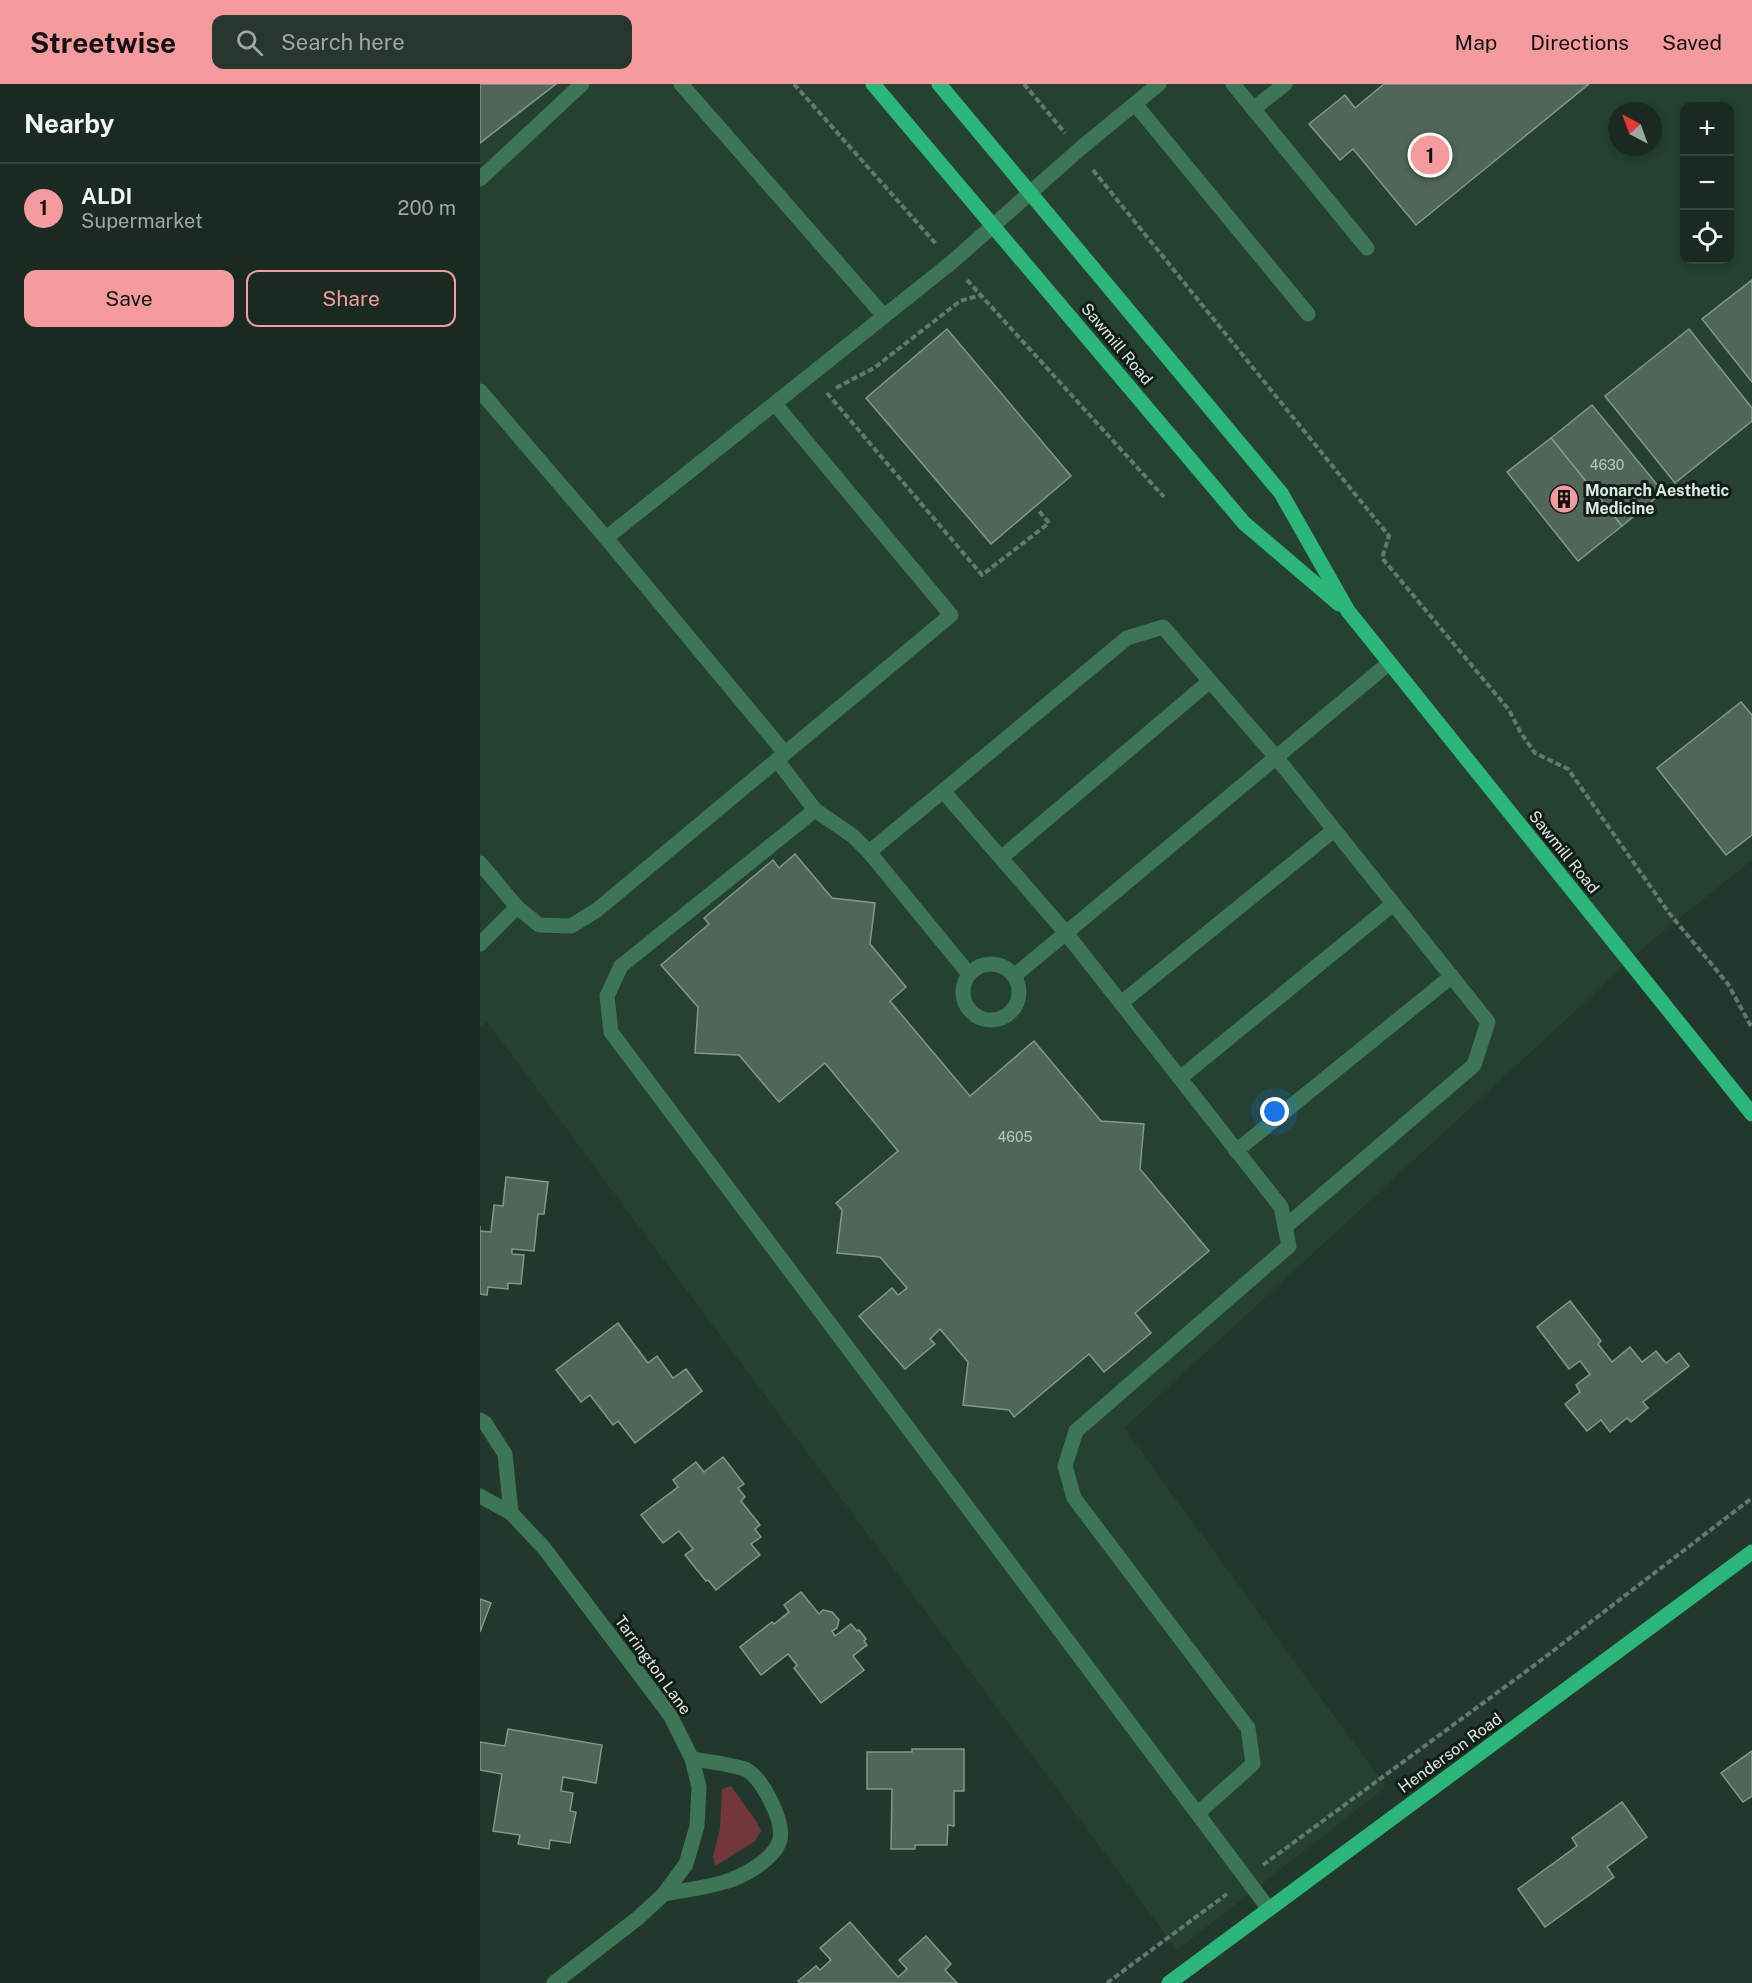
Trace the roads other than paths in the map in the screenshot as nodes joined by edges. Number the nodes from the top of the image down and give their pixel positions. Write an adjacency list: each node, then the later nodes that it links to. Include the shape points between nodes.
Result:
1 (582, 84): 10 (street)
2 (681, 84): 15 (street)
3 (873, 84): 12 (main road, Sawmill Road)
4 (939, 84): 11 (main road, Sawmill Road)
5 (1159, 84): 8 (street)
6 (1233, 84): 9 (street)
7 (1285, 84): 9 (street)
8 (1135, 104): 11 (street); 14 (street)
9 (1253, 109): 13 (street)
10 (480, 179)
11 (1031, 193): 12 (street); 19 (main road, Sawmill Road, via 1281,493)
12 (993, 225): 15 (street); 19 (main road, Sawmill Road, via 1244,523)
13 (1367, 248)
14 (1308, 314)
15 (884, 316): 17 (street)
16 (480, 391): 18 (street)
17 (775, 404): 18 (street); 22 (street, via 951,615)
18 (606, 538): 22 (street)
19 (1348, 611): 20 (main road, Sawmill Road)
20 (1389, 663): 23 (street); 39 (main road, Sawmill Road)
21 (1210, 681): 23 (street); 24 (street, via 1163,627 1127,638); 28 (street)
22 (781, 756): 25 (street); 31 (street, via 597,910 571,926 539,925)
23 (1276, 757): 26 (street); 32 (street)
24 (943, 791): 27 (street); 28 (street)
25 (815, 810): 27 (street); 47 (street, via 621,966 607,996 611,1032)
26 (1334, 830): 30 (street); 37 (street)
27 (869, 852): 34 (street)
28 (1001, 858): 32 (street)
29 (480, 863): 31 (street)
30 (1394, 904): 36 (street); 38 (street)
31 (517, 907): 33 (street)
32 (1066, 933): 35 (street); 37 (street)
33 (480, 944)
34 (969, 974): 35 (street, via 994,964); 35 (street, via 964,1001 975,1016 992,1021 1010,1014 1015,1006 1019,988)
35 (1014, 976)
36 (1452, 976): 40 (street); 41 (street, via 1488,1022 1474,1065)
37 (1121, 1004): 38 (street)
38 (1180, 1078): 40 (street)
39 (1752, 1114)
40 (1236, 1151): 41 (street, via 1281,1207)
41 (1285, 1227): 47 (street, via 1289,1246 1076,1431 1065,1466 1074,1498 1248,1728 1253,1764)
42 (480, 1420): 44 (street, via 505,1454)
43 (480, 1496): 44 (street, Tarrington Lane)
44 (511, 1513): 46 (street, Tarrington Lane, via 544,1548 670,1715)
45 (1752, 1552): 49 (main road, Henderson Road)
46 (692, 1759): 48 (street, Tarrington Lane, via 699,1787 697,1826 686,1864); 48 (street, via 746,1770 762,1786 773,1808 780,1824 780,1840 770,1856 728,1882)
47 (1198, 1813): 49 (street)
48 (664, 1894): 50 (street, Tarrington Lane)
49 (1269, 1909): 51 (main road, Henderson Road)
50 (554, 1983)
51 (1169, 1983)

